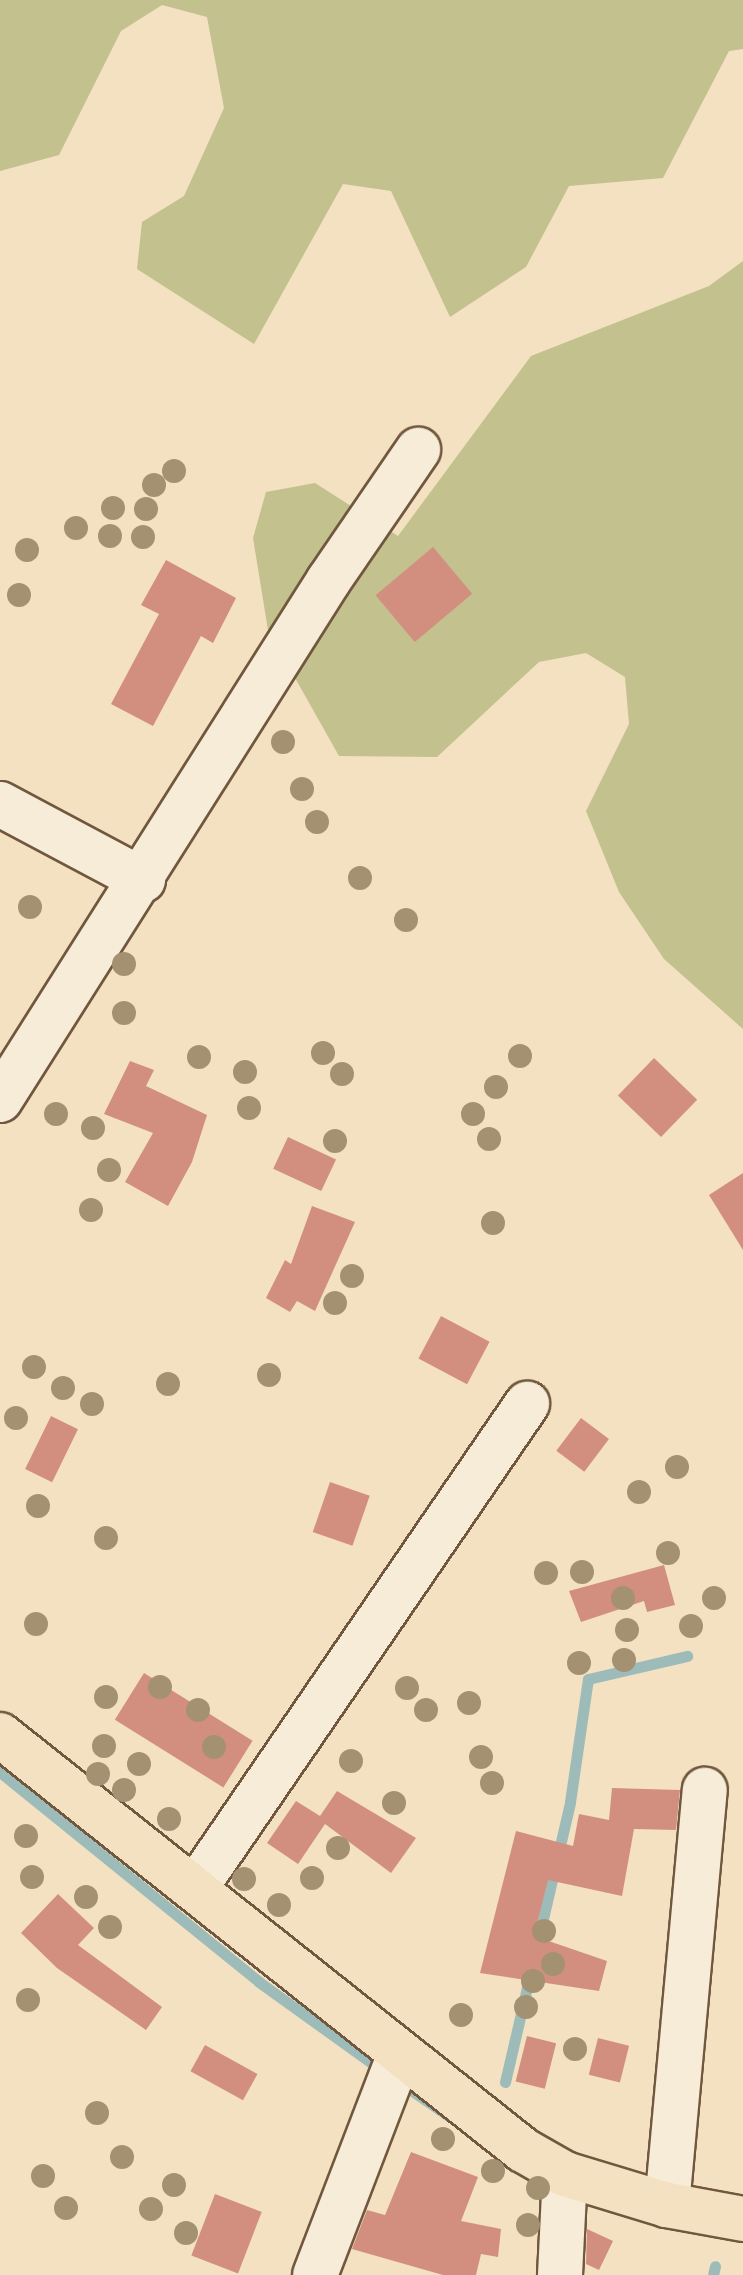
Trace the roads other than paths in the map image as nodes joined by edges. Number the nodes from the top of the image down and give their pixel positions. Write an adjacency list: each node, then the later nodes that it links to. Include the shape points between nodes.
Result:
1 (418, 450): 3 (street, via 329,580)
2 (0, 804): 3 (street)
3 (143, 880): 4 (street)
4 (0, 1100)
5 (527, 1404): 8 (street)
6 (0, 1735): 8 (main road)
7 (705, 1790): 11 (street)
8 (196, 1887): 9 (main road)
9 (399, 2056): 10 (main road); 13 (street)
10 (565, 2174): 11 (main road); 14 (street)
11 (667, 2205): 12 (main road)
12 (743, 2219)
13 (315, 2275)
14 (560, 2275)

